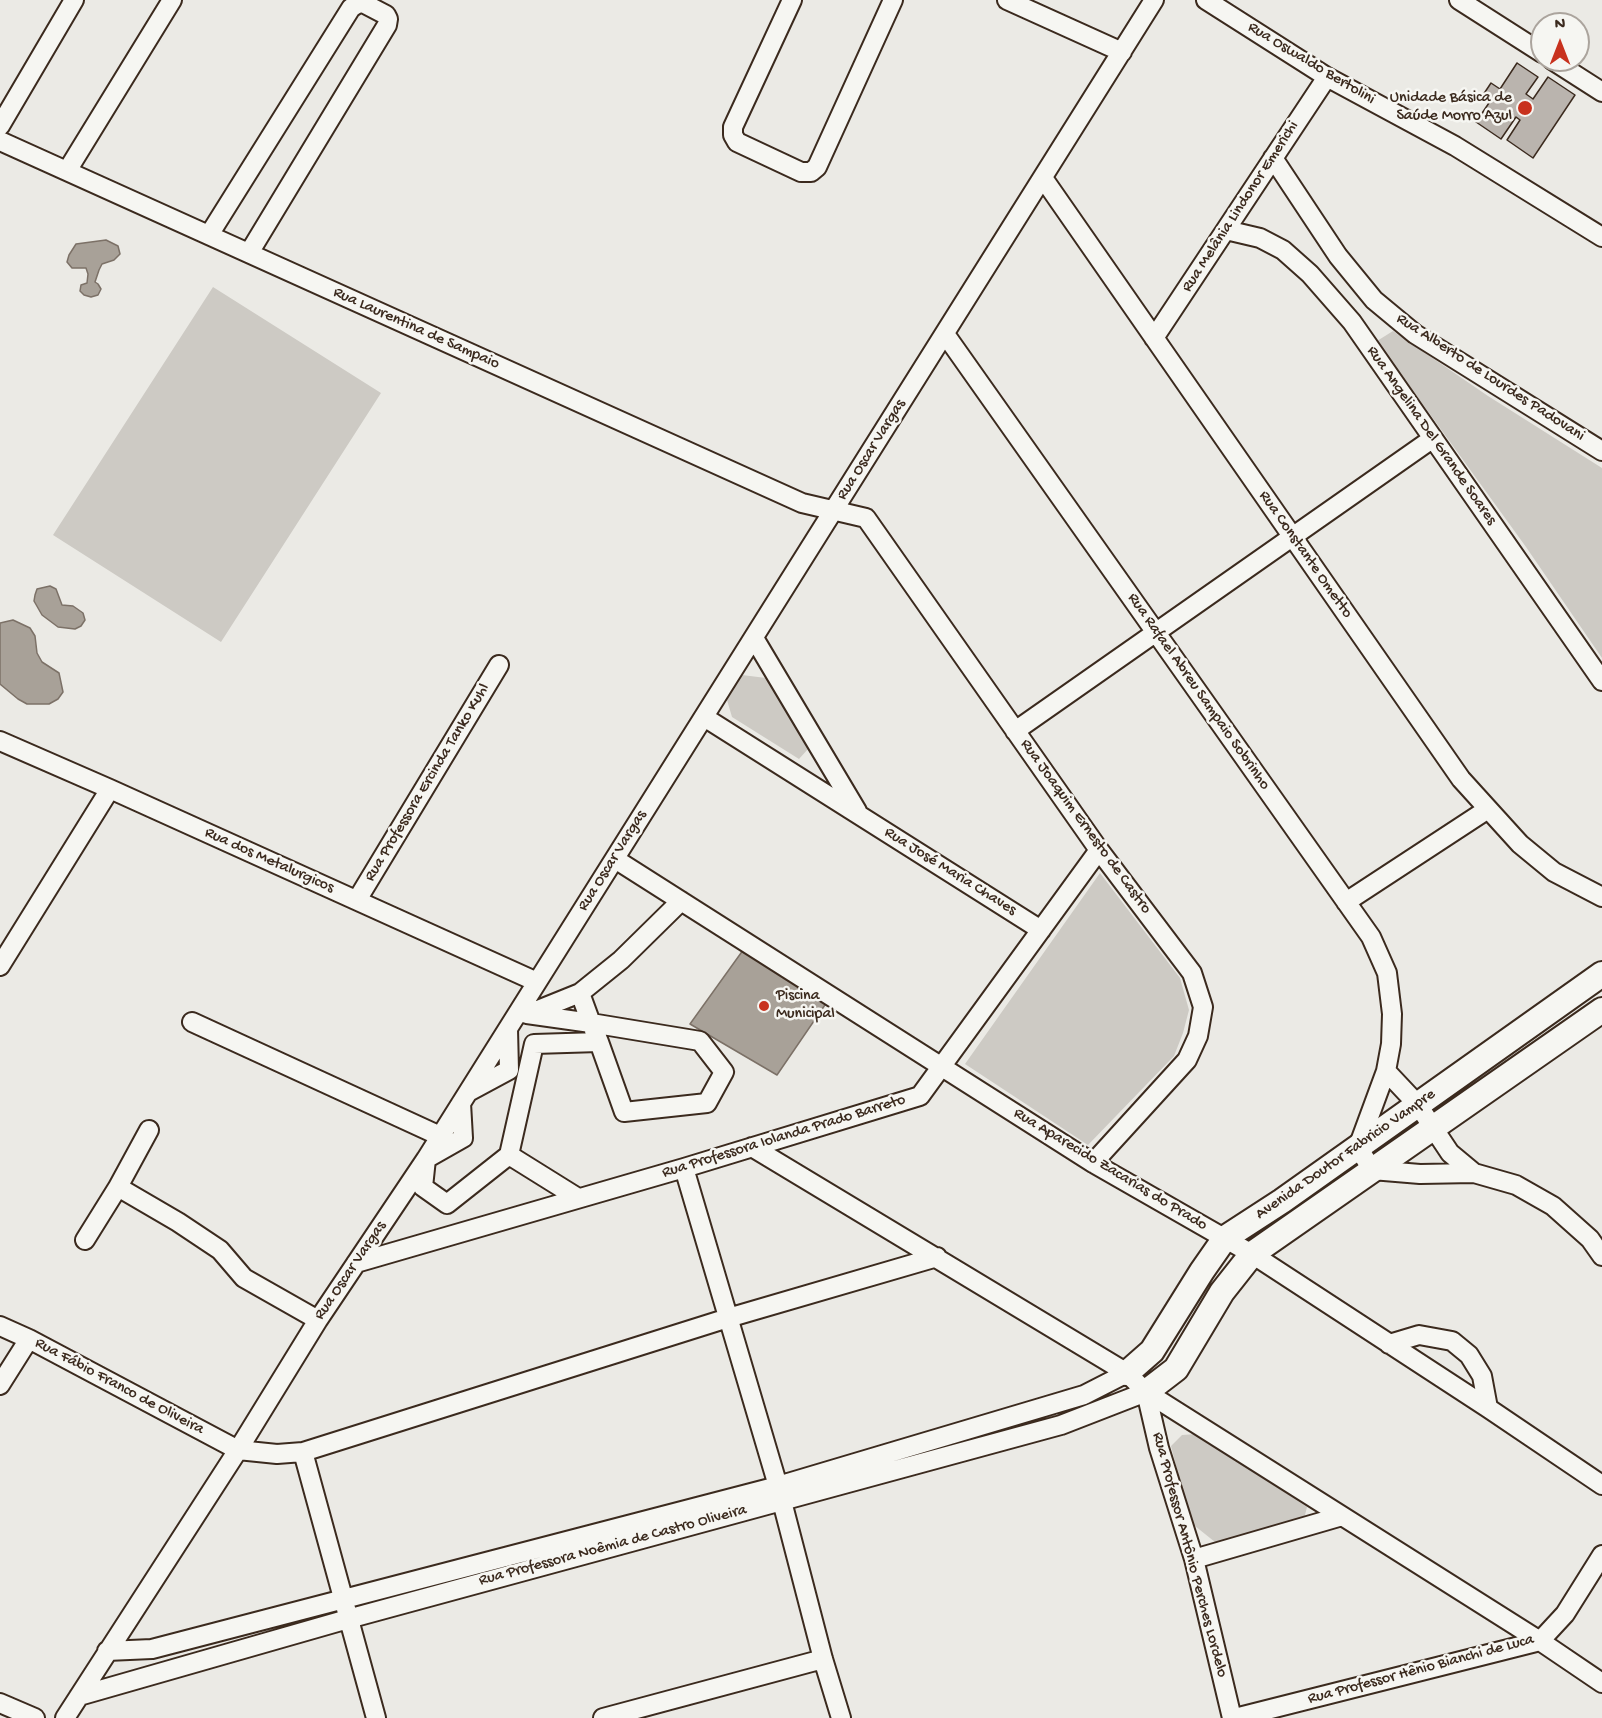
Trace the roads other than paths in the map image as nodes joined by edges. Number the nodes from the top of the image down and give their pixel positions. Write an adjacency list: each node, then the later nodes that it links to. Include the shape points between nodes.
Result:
1 (74, 0): 14 (street)
2 (172, 0): 17 (street)
3 (792, 0): 4 (street, via 733,127 733,135 737,142 801,172 817,167)
4 (893, 0)
5 (1006, 0): 10 (street)
6 (1155, 0): 10 (street, Rua Oscar Vargas)
7 (1206, 0): 12 (street, Rua Oswaldo Bertolini)
8 (1459, 0): 9 (street)
9 (1530, 45)
10 (1122, 52): 18 (street, Rua Oscar Vargas)
11 (1571, 72): 13 (street)
12 (1327, 77): 16 (street, Rua Melânia Lindonor Emerichi); 21 (street, Rua Oswaldo Bertolini, via 1455,146)
13 (1602, 92)
14 (0, 126)
15 (0, 141): 17 (street, Rua Laurentina de Sampaio)
16 (1273, 158): 19 (street, Rua Melânia Lindonor Emerichi); 23 (street, Rua Alberto de Lourdes Padovani, via 1338,256)
17 (67, 171): 20 (street, Rua Laurentina de Sampaio)
18 (1043, 178): 25 (street, Rua Oscar Vargas); 26 (street, Rua Constante Ometto)
19 (1226, 230): 24 (street, Rua Angelina Del Grande Soares, via 1260,238 1283,250); 26 (street, Rua Melânia Lindonor Emerichi)
20 (209, 235): 22 (street, Rua Laurentina de Sampaio); 22 (street, via 351,8 363,3 386,15 387,25)
21 (1602, 237)
22 (249, 253): 29 (street, Rua Laurentina de Sampaio, via 802,503)
23 (1374, 300): 24 (street); 28 (street, Rua Alberto de Lourdes Padovani, via 1415,334)
24 (1352, 322): 27 (street, Rua Angelina Del Grande Soares)
25 (945, 334): 29 (street, Rua Oscar Vargas); 31 (street, Rua Rafael Abreu Sampaio Sobrinho)
26 (1154, 338): 30 (street, Rua Constante Ometto)
27 (1432, 439): 30 (street); 34 (street, Rua Angelina Del Grande Soares)
28 (1602, 451)
29 (834, 511): 32 (street, Rua Oscar Vargas); 36 (street, Rua Joaquim Ernesto de Castro, via 866,518)
30 (1293, 537): 31 (street); 39 (street, Rua Constante Ometto, via 1461,779)
31 (1156, 633): 36 (street); 46 (street, Rua Rafael Abreu Sampaio Sobrinho)
32 (754, 638): 35 (street, Rua Oscar Vargas); 40 (street, Rua José Maria Chaves)
33 (499, 665): 44 (street, Rua Professora Ercinda Tanko Kuhl)
34 (1602, 681)
35 (704, 717): 40 (street, Rua José Maria Chaves); 42 (street, Rua Oscar Vargas)
36 (1016, 731): 41 (street, Rua Joaquim Ernesto de Castro)
37 (0, 741): 38 (street, Rua dos Metalurgicos)
38 (110, 789): 44 (street, Rua dos Metalurgicos); 48 (street)
39 (1488, 809): 43 (street, Rua Constante Ometto, via 1520,844 1554,872); 46 (street)
40 (859, 815): 47 (street, Rua José Maria Chaves)
41 (1099, 850): 47 (street, Rua Professora Iolanda Prado Barreto); 68 (street, Rua Joaquim Ernesto de Castro, via 1192,973 1203,1006 1198,1036 1187,1060)
42 (615, 859): 45 (street, Rua Aparecido Zacarias do Prado); 50 (street, Rua Oscar Vargas)
43 (1602, 897)
44 (357, 900): 50 (street, Rua dos Metalurgicos)
45 (681, 901): 51 (street, via 621,960); 57 (street, Rua Aparecido Zacarias do Prado)
46 (1346, 902): 58 (street, Rua Rafael Abreu Sampaio Sobrinho, via 1371,938 1387,973 1392,1014)
47 (1041, 930): 57 (street, Rua Professora Iolanda Prado Barreto)
48 (0, 966)
49 (1602, 974): 60 (main road, Avenida Doutor Fabricio Vampre)
50 (537, 982): 53 (street, Rua Oscar Vargas)
51 (580, 993): 53 (street); 55 (street)
52 (1602, 1010): 61 (main road, Avenida Doutor Fabricio Vampre)
53 (516, 1021): 55 (street); 59 (street, Rua Oscar Vargas)
54 (192, 1022): 63 (street)
55 (591, 1023): 56 (street); 56 (street, via 700,1041 724,1072 707,1103 624,1112)
56 (598, 1042): 66 (street, via 534,1044)
57 (941, 1067): 64 (street, Rua Professora Iolanda Prado Barreto, via 920,1096); 68 (street, Rua Aparecido Zacarias do Prado)
58 (1386, 1071): 60 (street); 65 (street, Rua Rafael Abreu Sampaio Sobrinho)
59 (465, 1098): 63 (street, Rua Oscar Vargas); 67 (street, via 463,1138)
60 (1418, 1105): 61 (street); 65 (main road, Avenida Doutor Fabricio Vampre)
61 (1433, 1128): 70 (main road, Avenida Doutor Fabricio Vampre); 71 (street, via 1450,1153)
62 (149, 1130): 72 (street)
63 (440, 1136): 67 (street, Rua Oscar Vargas)
64 (752, 1147): 69 (street, Rua Professora Iolanda Prado Barreto); 79 (street)
65 (1358, 1148): 70 (street); 75 (main road, Avenida Doutor Fabricio Vampre)
66 (509, 1155): 67 (street, via 447,1204 423,1186); 73 (street)
67 (426, 1159): 80 (street, Rua Oscar Vargas)
68 (1093, 1164): 75 (street, Rua Aparecido Zacarias do Prado)
69 (684, 1168): 73 (street, Rua Professora Iolanda Prado Barreto); 81 (street)
70 (1372, 1170): 71 (street); 77 (main road, Avenida Doutor Fabricio Vampre)
71 (1474, 1173): 74 (street, via 1516,1185)
72 (118, 1187): 76 (street); 82 (street, via 220,1250 244,1278)
73 (578, 1198): 80 (street, Rua Professora Iolanda Prado Barreto)
74 (1596, 1235): 78 (street)
75 (1225, 1238): 77 (street, Rua Aparecido Zacarias do Prado); 86 (main road, Avenida Doutor Fabricio Vampre, via 1152,1351)
76 (85, 1240)
77 (1252, 1254): 85 (street, Rua Aparecido Zacarias do Prado); 88 (main road, Avenida Doutor Fabricio Vampre, via 1222,1292 1176,1369)
78 (1602, 1256)
79 (937, 1257): 81 (street); 86 (street)
80 (356, 1263): 82 (street, Rua Oscar Vargas)
81 (728, 1318): 91 (street); 93 (street)
82 (318, 1320): 90 (street, Rua Oscar Vargas)
83 (0, 1326): 84 (street, Rua Fábio Franco de Oliveira)
84 (28, 1339): 87 (street); 90 (street, Rua Fábio Franco de Oliveira)
85 (1389, 1344): 89 (street, Rua Aparecido Zacarias do Prado); 89 (street, via 1419,1335 1452,1341 1469,1355 1482,1376)
86 (1127, 1373): 88 (street); 93 (street, Rua Professora Noêmia de Castro Oliveira, via 1084,1395)
87 (0, 1385)
88 (1146, 1392): 93 (street, Rua Professora Noêmia de Castro Oliveira, via 1061,1425); 94 (street); 96 (street, Rua Professor Antônio Perches Lordelo)
89 (1488, 1408): 92 (street, Rua Aparecido Zacarias do Prado)
90 (238, 1450): 91 (street); 100 (street, Rua Oscar Vargas)
91 (303, 1452): 97 (street)
92 (1602, 1485)
93 (779, 1493): 97 (street, Rua Professora Noêmia de Castro Oliveira); 98 (street, Rua Professora Noêmia de Castro Oliveira); 101 (street)
94 (1342, 1516): 96 (street); 99 (street)
95 (1602, 1555): 99 (street, Rua Professor Hênio Bianchi de Luca, via 1565,1614)
96 (1194, 1559): 110 (street, Rua Professor Antônio Perches Lordelo)
97 (344, 1597): 98 (street); 100 (street, Rua Professora Noêmia de Castro Oliveira, via 152,1648)
98 (348, 1618): 103 (street, Rua Professora Noêmia de Castro Oliveira); 107 (street)
99 (1540, 1641): 102 (street); 110 (street, Rua Professor Hênio Bianchi de Luca)
100 (107, 1651): 103 (street, Rua Oscar Vargas)
101 (823, 1659): 108 (street); 109 (street)
102 (1602, 1683)
103 (80, 1695): 106 (street, Rua Oscar Vargas)
104 (0, 1703): 105 (street)
105 (35, 1718)
106 (65, 1718)
107 (376, 1718)
108 (603, 1718)
109 (841, 1718)
110 (1233, 1718)

